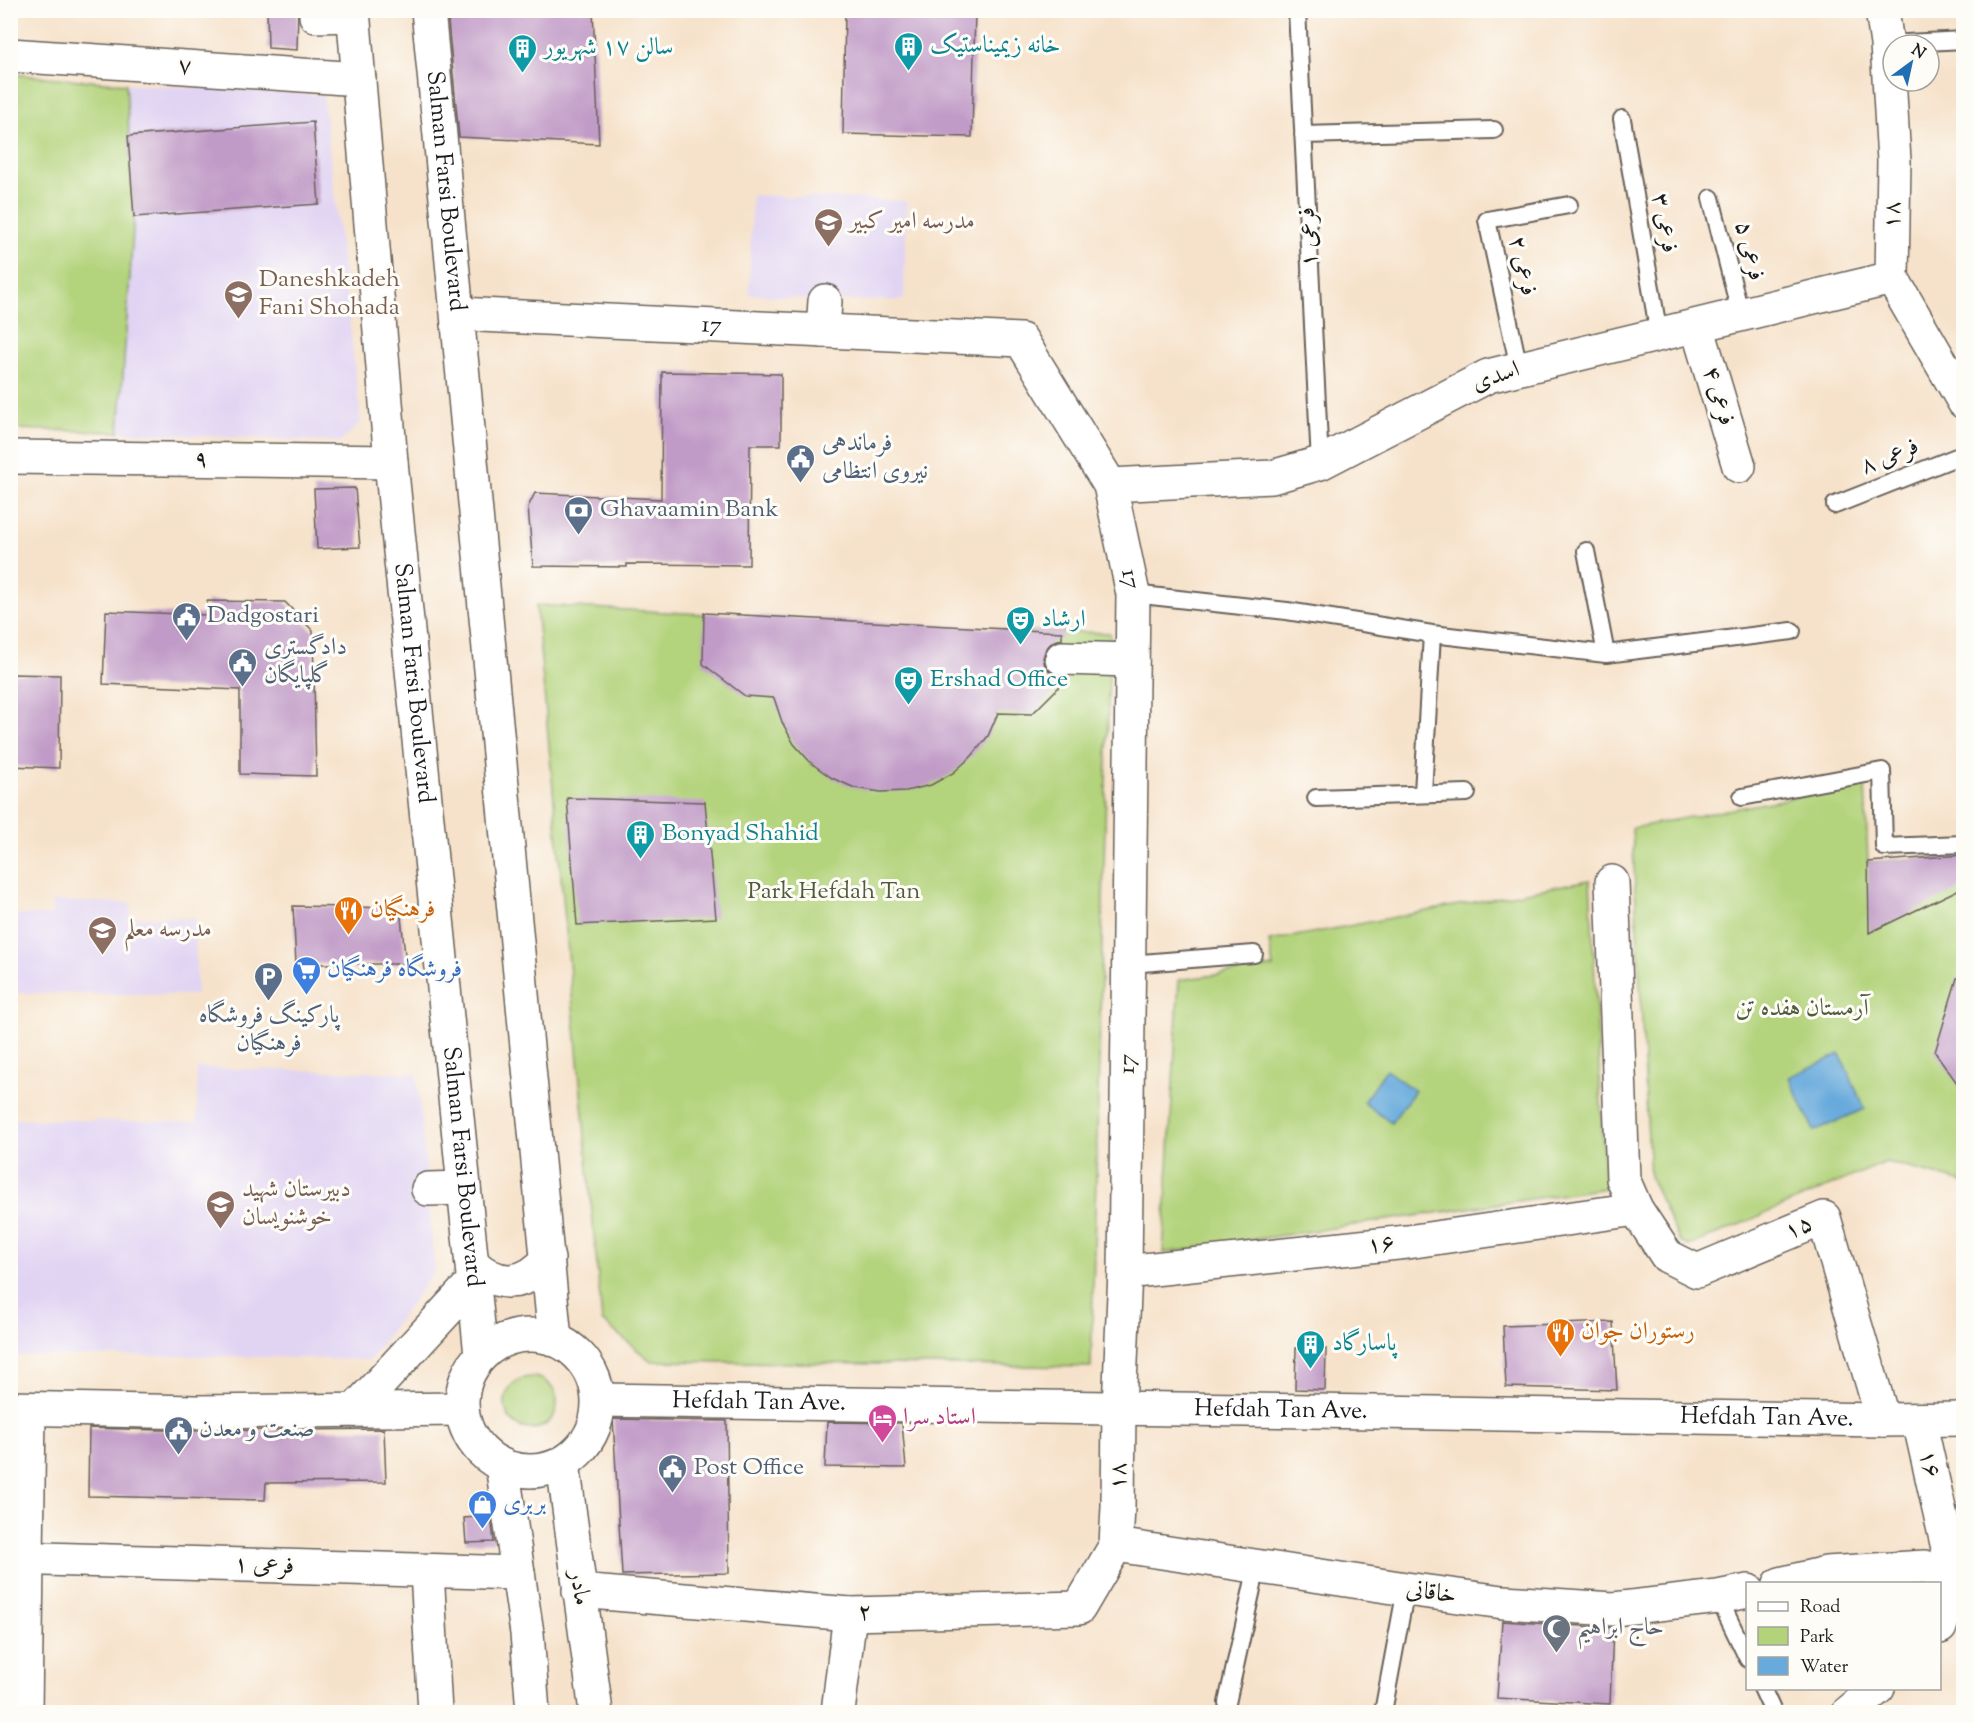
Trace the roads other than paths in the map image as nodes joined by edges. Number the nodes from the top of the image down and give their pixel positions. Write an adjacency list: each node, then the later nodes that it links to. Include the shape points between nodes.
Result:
1 (428, 10): 18 (street, Salman Farsi Boulevard)
2 (1297, 10): 14 (lane, فرعی ۱)
3 (1882, 10): 6 (street, ۱۸)
4 (353, 13): 5 (street); 10 (street, Salman Farsi Boulevard)
5 (316, 16)
6 (1885, 33)
7 (1964, 40): 8 (lane)
8 (1941, 41)
9 (10, 55): 10 (street, ۷)
10 (359, 79): 26 (street, Salman Farsi Boulevard)
11 (1890, 93): 17 (street, ۱۸, via 1894,161)
12 (1622, 119): 21 (lane, فرعی ۳)
13 (1494, 130): 14 (lane)
14 (1303, 135): 27 (lane, فرعی ۱)
15 (1711, 198): 19 (lane, فرعی ۵)
16 (1569, 206): 22 (lane, فرعی ۲, via 1487,220)
17 (1892, 278): 19 (street, اسدی); 23 (street)
18 (458, 314): 29 (street, 17, via 824,316 1021,340); 49 (street, Salman Farsi Boulevard)
19 (1741, 316): 20 (street, اسدی)
20 (1696, 326): 21 (street, اسدی); 28 (street, فرعی ۴)
21 (1659, 335): 22 (street, اسدی)
22 (1520, 368): 27 (street, اسدی, via 1488,376)
23 (1964, 402)
24 (1964, 454): 30 (lane, فرعی ۸)
25 (10, 457): 26 (street, ۹)
26 (391, 462): 46 (street, Salman Farsi Boulevard)
27 (1320, 463): 29 (street, اسدی, via 1272,477)
28 (1739, 466)
29 (1110, 485): 32 (street, 17)
30 (1835, 505)
31 (1586, 551): 35 (lane)
32 (1133, 594): 34 (lane, via 1287,611); 37 (street, 17)
33 (1792, 631): 35 (lane)
34 (1432, 634): 35 (lane); 38 (lane)
35 (1606, 654)
36 (1062, 658): 37 (street)
37 (1132, 660): 45 (street, 17)
38 (1423, 793): 39 (lane); 41 (lane)
39 (1467, 793)
40 (1742, 797): 42 (lane, via 1882,771 1884,847)
41 (1316, 798)
42 (1964, 844)
43 (1612, 882): 48 (street, via 1623,1179)
44 (1254, 954): 45 (lane)
45 (1129, 964): 51 (street, 17)
46 (464, 1188): 47 (street); 50 (street, Salman Farsi Boulevard)
47 (428, 1189)
48 (1636, 1209): 51 (street, ۱۶, via 1407,1242); 60 (street, ۱۵, via 1667,1256 1697,1271 1824,1218)
49 (548, 1259): 50 (street, via 532,1275 521,1279 494,1279); 52 (street, Salman Farsi Boulevard)
50 (473, 1272): 53 (street, Salman Farsi Boulevard); 58 (street)
51 (1125, 1272): 55 (street, 17)
52 (555, 1340): 53 (street, via 536,1335 516,1336); 54 (street, via 572,1349 586,1364)
53 (481, 1355): 57 (street, via 463,1389)
54 (599, 1400): 55 (street, Hefdah Tan Ave.); 62 (street, via 590,1437)
55 (1119, 1407): 60 (street, Hefdah Tan Ave.); 64 (street, ۱۸)
56 (20, 1408): 58 (street, via 195,1419); 65 (street)
57 (462, 1409): 58 (street); 63 (street, via 474,1442 486,1456)
58 (346, 1415)
59 (1964, 1419): 61 (street, Hefdah Tan Ave.)
60 (1882, 1420): 61 (street, Hefdah Tan Ave.)
61 (1919, 1420): 69 (street, ۱۶)
62 (563, 1464): 63 (street, via 522,1471); 72 (street, مادر)
63 (502, 1465): 68 (street)
64 (1116, 1545): 66 (street, خاقانی); 74 (street, ۲, via 1079,1608)
65 (18, 1559): 67 (street, فرعی ۱); 80 (street)
66 (1257, 1566): 71 (street, خاقانی); 79 (lane)
67 (427, 1571): 68 (street, فرعی ۱); 81 (street)
68 (518, 1573): 82 (street)
69 (1959, 1577): 70 (street, via 1925,1568 1826,1573); 75 (street)
70 (1788, 1582)
71 (1406, 1589): 73 (street, خاقانی, via 1503,1602 1614,1609); 85 (lane)
72 (579, 1591): 74 (street, ۲); 83 (street, مادر)
73 (1732, 1594): 76 (lane)
74 (850, 1614): 84 (street)
75 (1941, 1624)
76 (1746, 1651)
77 (1762, 1690): 86 (lane)
78 (1877, 1690): 87 (street)
79 (1227, 1702)
80 (26, 1713)
81 (435, 1713)
82 (533, 1713)
83 (596, 1713)
84 (838, 1713)
85 (1383, 1713)
86 (1773, 1713)
87 (1849, 1713)

